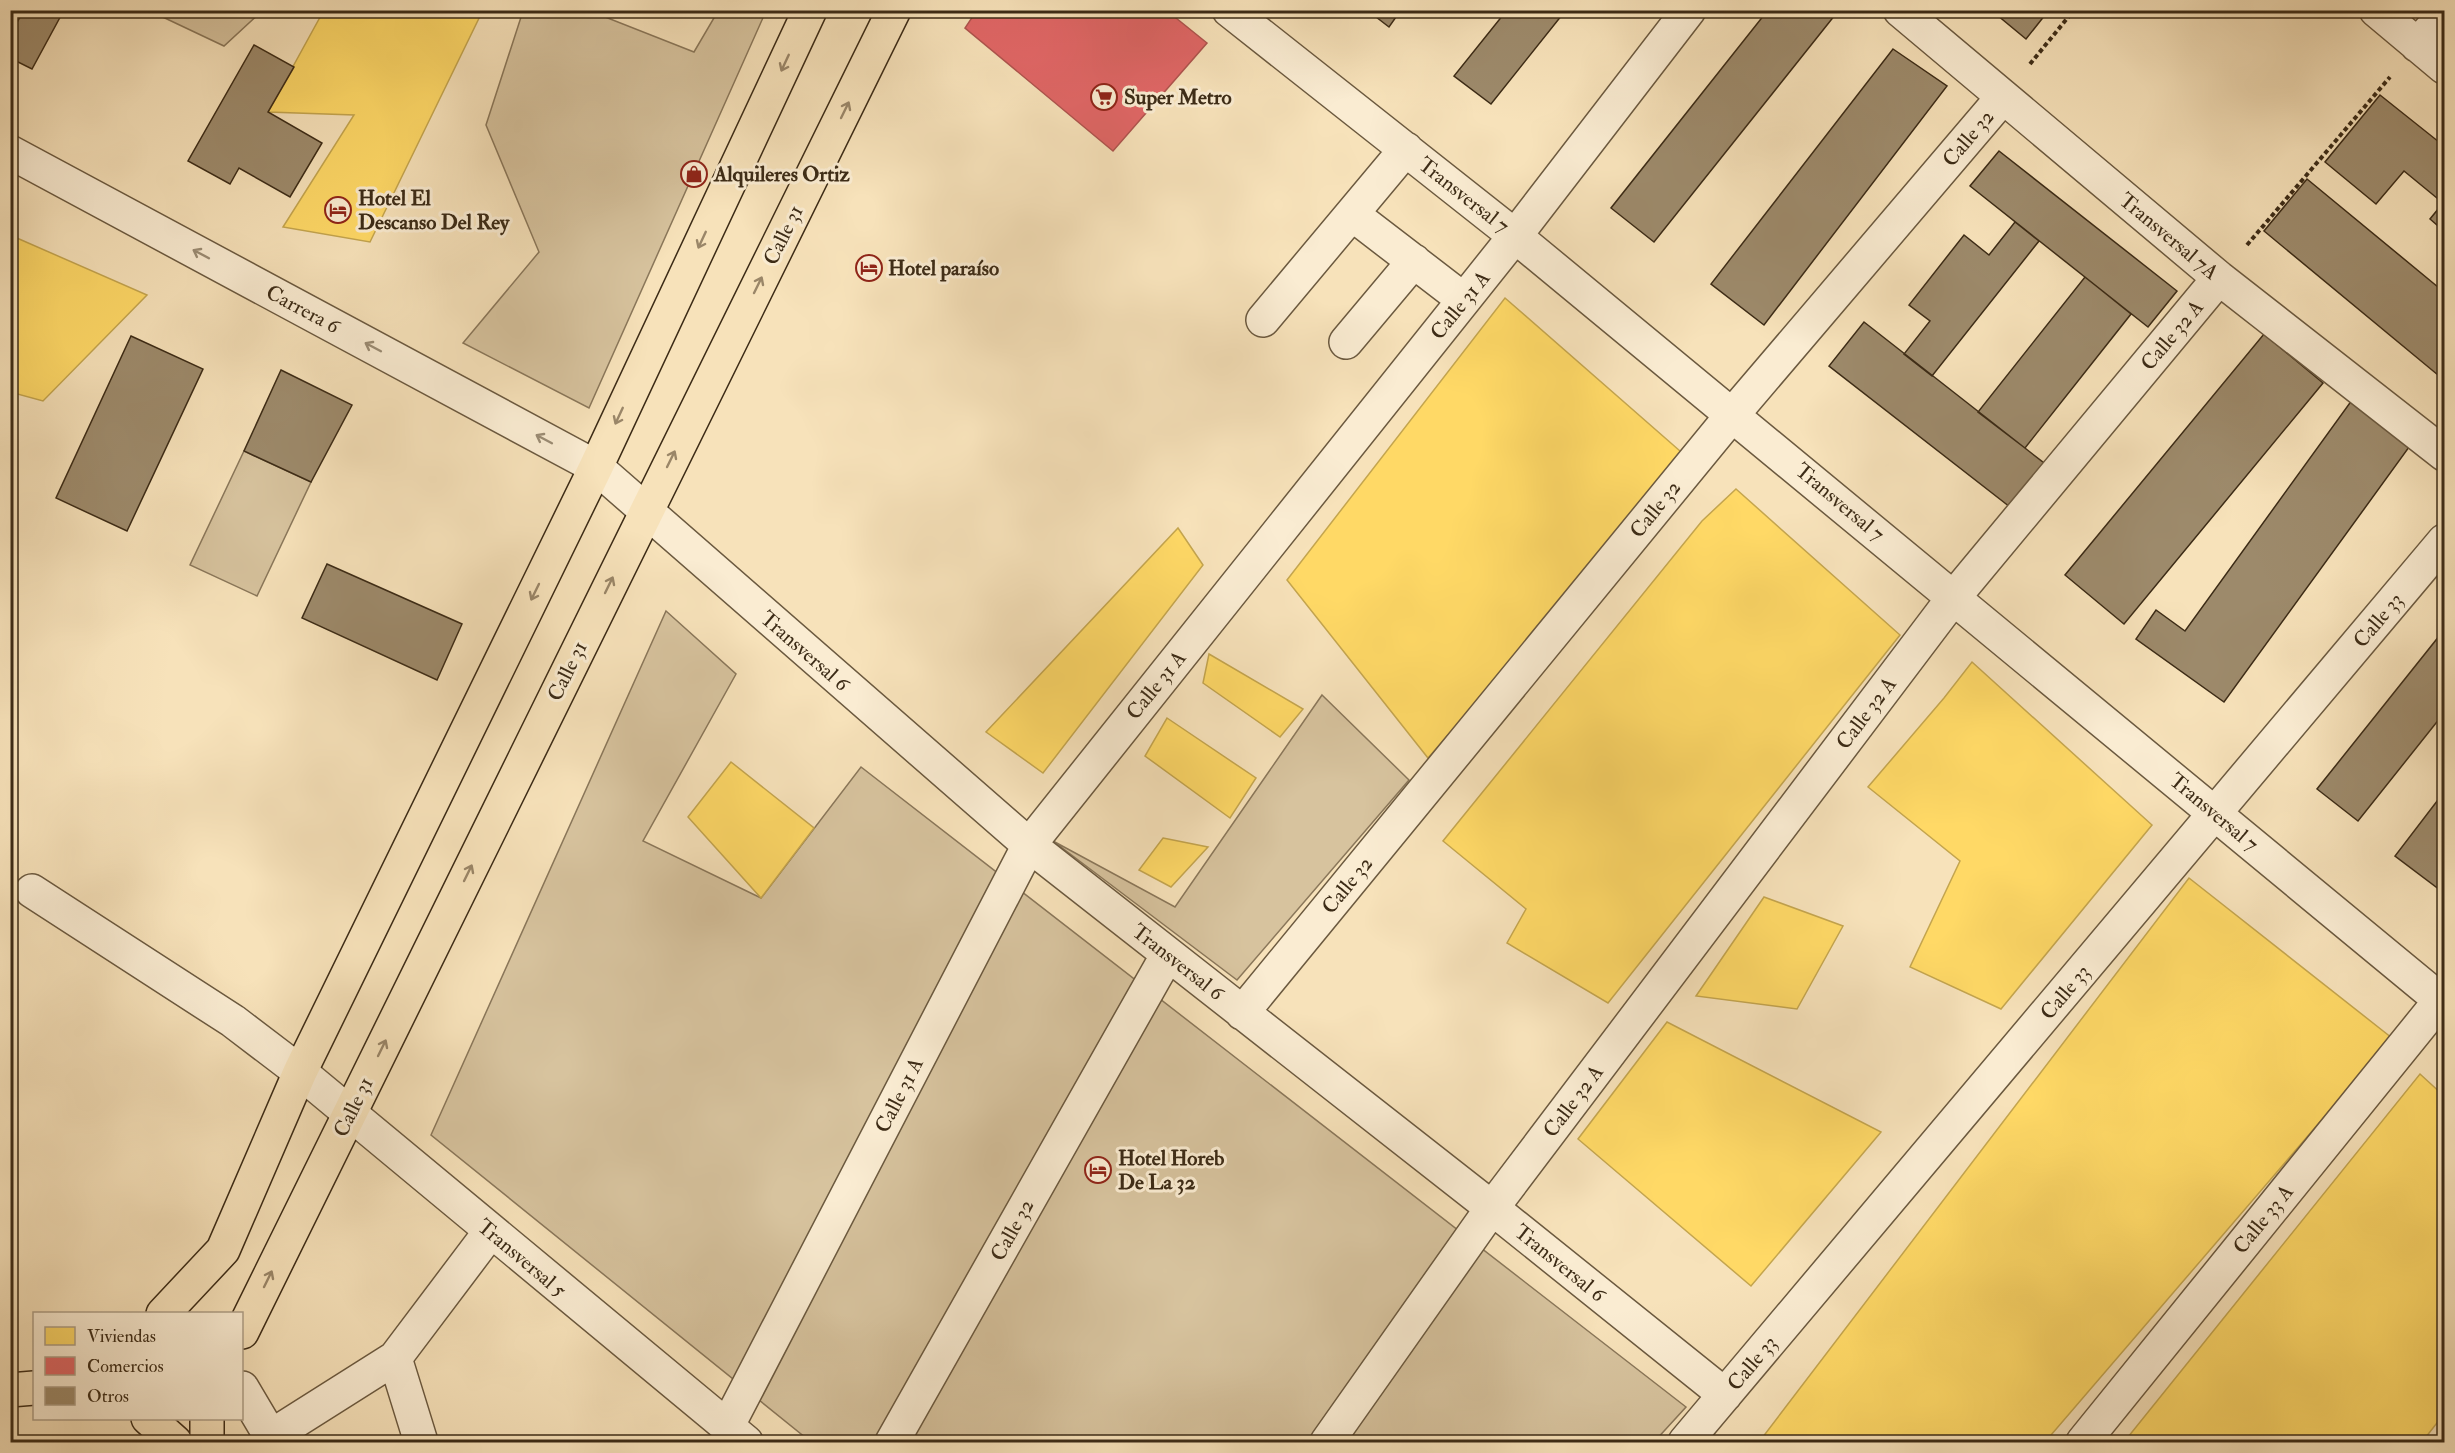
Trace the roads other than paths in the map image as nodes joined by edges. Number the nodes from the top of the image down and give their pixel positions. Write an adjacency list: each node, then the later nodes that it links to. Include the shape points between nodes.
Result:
1 (810, 10): 22 (main road, one-way to 22)
2 (894, 10): 23 (main road, Calle 31, one-way to 2)
3 (1689, 10): 14 (street, Calle 31 A)
4 (1900, 10): 10 (street, Transversal 7A)
5 (2376, 10): 8 (street)
6 (2445, 15): 8 (street)
7 (1251, 17): 11 (street, Transversal 7)
8 (2417, 45): 9 (street)
9 (2445, 67)
10 (2003, 97): 16 (street, Transversal 7A); 20 (street, Calle 32)
11 (1406, 149): 13 (street); 14 (street, Transversal 7)
12 (10, 152): 22 (street, Carrera 6, one-way to 12)
13 (1352, 214): 15 (street); 18 (street)
14 (1515, 236): 17 (street, Calle 31 A); 20 (street, Transversal 7)
15 (1413, 261): 17 (street); 19 (street)
16 (2219, 278): 21 (street, Transversal 7A); 25 (street, Calle 32 A)
17 (1464, 300): 27 (street, Calle 31 A)
18 (1263, 320)
19 (1346, 342)
20 (1733, 414): 25 (street, Transversal 7); 31 (street, Calle 32)
21 (2445, 454)
22 (596, 467): 23 (street, Carrera 6); 32 (main road, one-way to 32)
23 (645, 512): 27 (street, Transversal 6); 33 (main road, Calle 31, one-way to 23)
24 (2445, 541): 26 (street, Calle 33)
25 (1954, 597): 26 (street, Transversal 7); 34 (street, Calle 32 A)
26 (2216, 813): 30 (street, Transversal 7); 42 (street, Calle 33)
27 (1029, 845): 29 (street, Transversal 6); 45 (street, Calle 31 A)
28 (32, 891): 32 (street, Transversal 5, via 233,1021)
29 (1168, 954): 31 (street, Transversal 6); 50 (street, Calle 32)
30 (2444, 1000): 53 (street, Calle 33 A)
31 (1242, 1013): 34 (street, Transversal 6)
32 (300, 1072): 33 (street, Transversal 5); 36 (main road, via 224,1250)
33 (350, 1113): 35 (street, Transversal 5); 37 (main road, Calle 31, one-way to 33)
34 (1492, 1208): 42 (street, Transversal 6); 51 (street, Calle 32 A)
35 (490, 1232): 38 (street); 45 (street, Transversal 5)
36 (165, 1312)
37 (243, 1330)
38 (395, 1358): 46 (street); 49 (street)
39 (33, 1388): 40 (main road)
40 (11, 1390)
41 (243, 1390): 46 (street)
42 (1725, 1395): 52 (street, Calle 33)
43 (149, 1420): 47 (main road)
44 (207, 1420): 48 (main road)
45 (736, 1435)
46 (272, 1440)
47 (175, 1443)
48 (207, 1443)
49 (421, 1443)
50 (892, 1443)
51 (1327, 1443)
52 (1685, 1443)
53 (2083, 1443)

